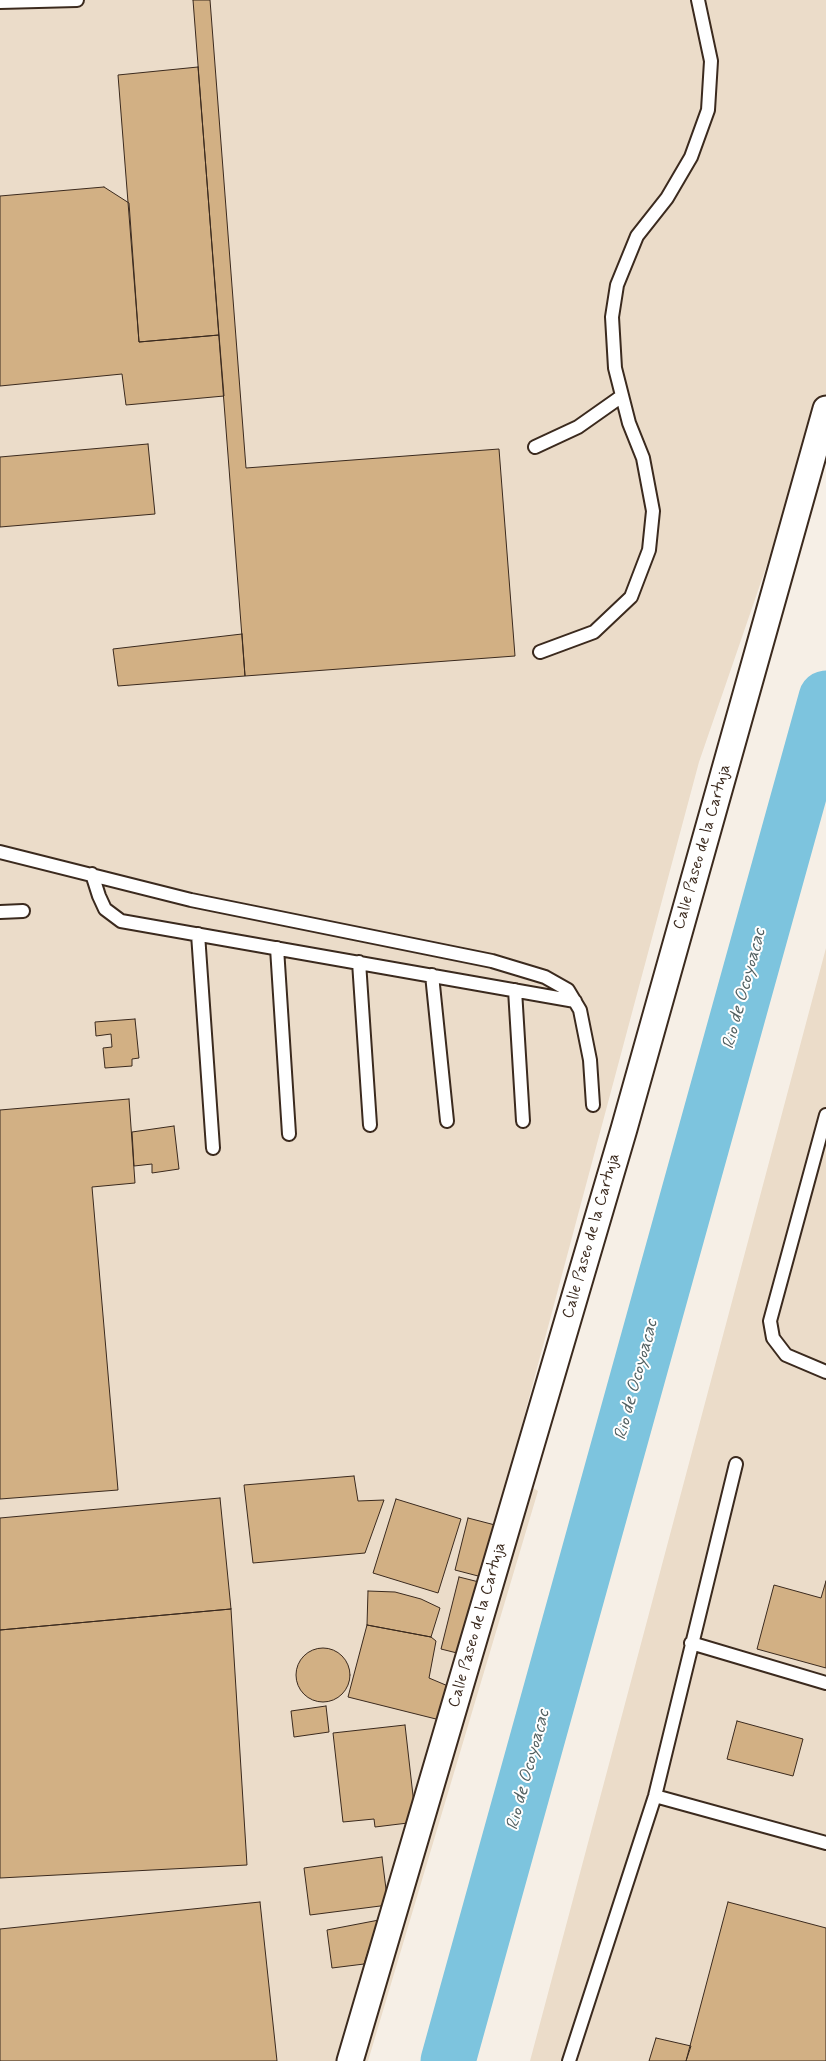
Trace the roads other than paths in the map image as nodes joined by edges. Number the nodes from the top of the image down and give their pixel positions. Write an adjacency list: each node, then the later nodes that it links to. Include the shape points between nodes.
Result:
1 (77, 0): 3 (lane)
2 (698, 0): 4 (lane, via 711,61 708,110 691,157 667,198 637,236 617,285 612,317 615,368)
3 (0, 2)
4 (622, 396): 6 (lane, via 578,427); 7 (lane, via 643,458 653,511 649,550 631,597 625,603 594,632)
5 (826, 409): 31 (street, Calle Paseo de la Cartuja, via 626,1120)
6 (535, 447)
7 (540, 652)
8 (0, 852): 9 (lane)
9 (92, 874): 12 (lane, via 105,908 121,921); 17 (lane, via 191,900 492,961 545,977 568,990)
10 (23, 911): 11 (lane)
11 (0, 912)
12 (198, 934): 13 (lane); 24 (lane)
13 (277, 948): 14 (lane); 23 (lane)
14 (358, 962): 15 (lane); 22 (lane)
15 (432, 975): 16 (lane); 20 (lane)
16 (515, 990): 17 (lane); 21 (lane)
17 (575, 1000): 18 (lane, via 590,1060)
18 (593, 1105)
19 (826, 1115): 25 (lane, via 770,1321 773,1338 786,1355)
20 (447, 1121)
21 (523, 1121)
22 (370, 1125)
23 (289, 1134)
24 (213, 1148)
25 (826, 1372)
26 (736, 1464): 27 (lane)
27 (691, 1643): 28 (lane); 29 (lane)
28 (826, 1683)
29 (654, 1796): 30 (lane); 32 (lane)
30 (826, 1843)
31 (350, 2061)
32 (569, 2061)

